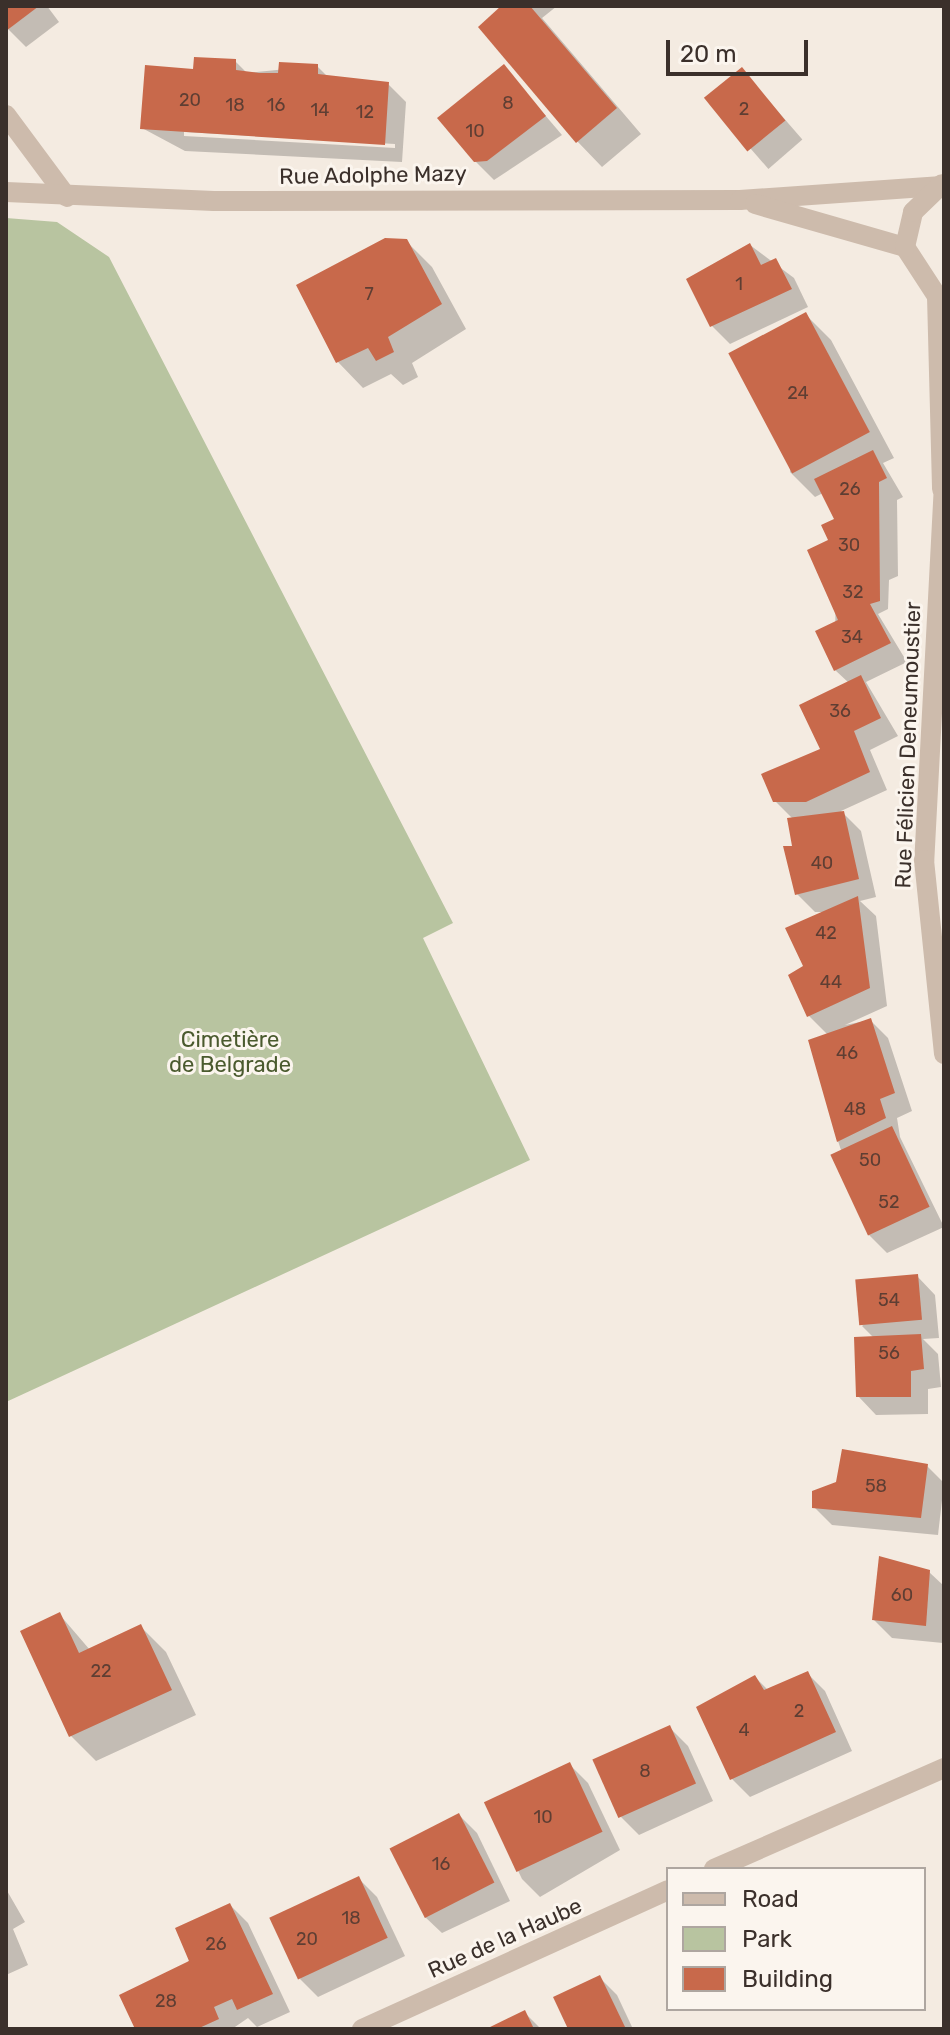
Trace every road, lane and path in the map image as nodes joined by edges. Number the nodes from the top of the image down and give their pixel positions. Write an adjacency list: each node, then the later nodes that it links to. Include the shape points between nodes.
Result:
1 (6, 115): 4 (street)
2 (942, 185): 5 (street, Rue Adolphe Mazy); 6 (street, via 913,212)
3 (6, 192): 4 (street, Rue Adolphe Mazy)
4 (67, 197): 5 (street, Rue Adolphe Mazy)
5 (740, 200): 6 (street, Rue Adolphe Mazy)
6 (905, 247): 7 (street)
7 (941, 297): 8 (street)
8 (943, 486): 9 (street, Rue Félicien Deneumoustier, via 924,860)
9 (944, 1054)
10 (944, 1768): 11 (street)
11 (719, 1867)
12 (666, 1891): 13 (street, Rue de la Haube)
13 (362, 2029)

